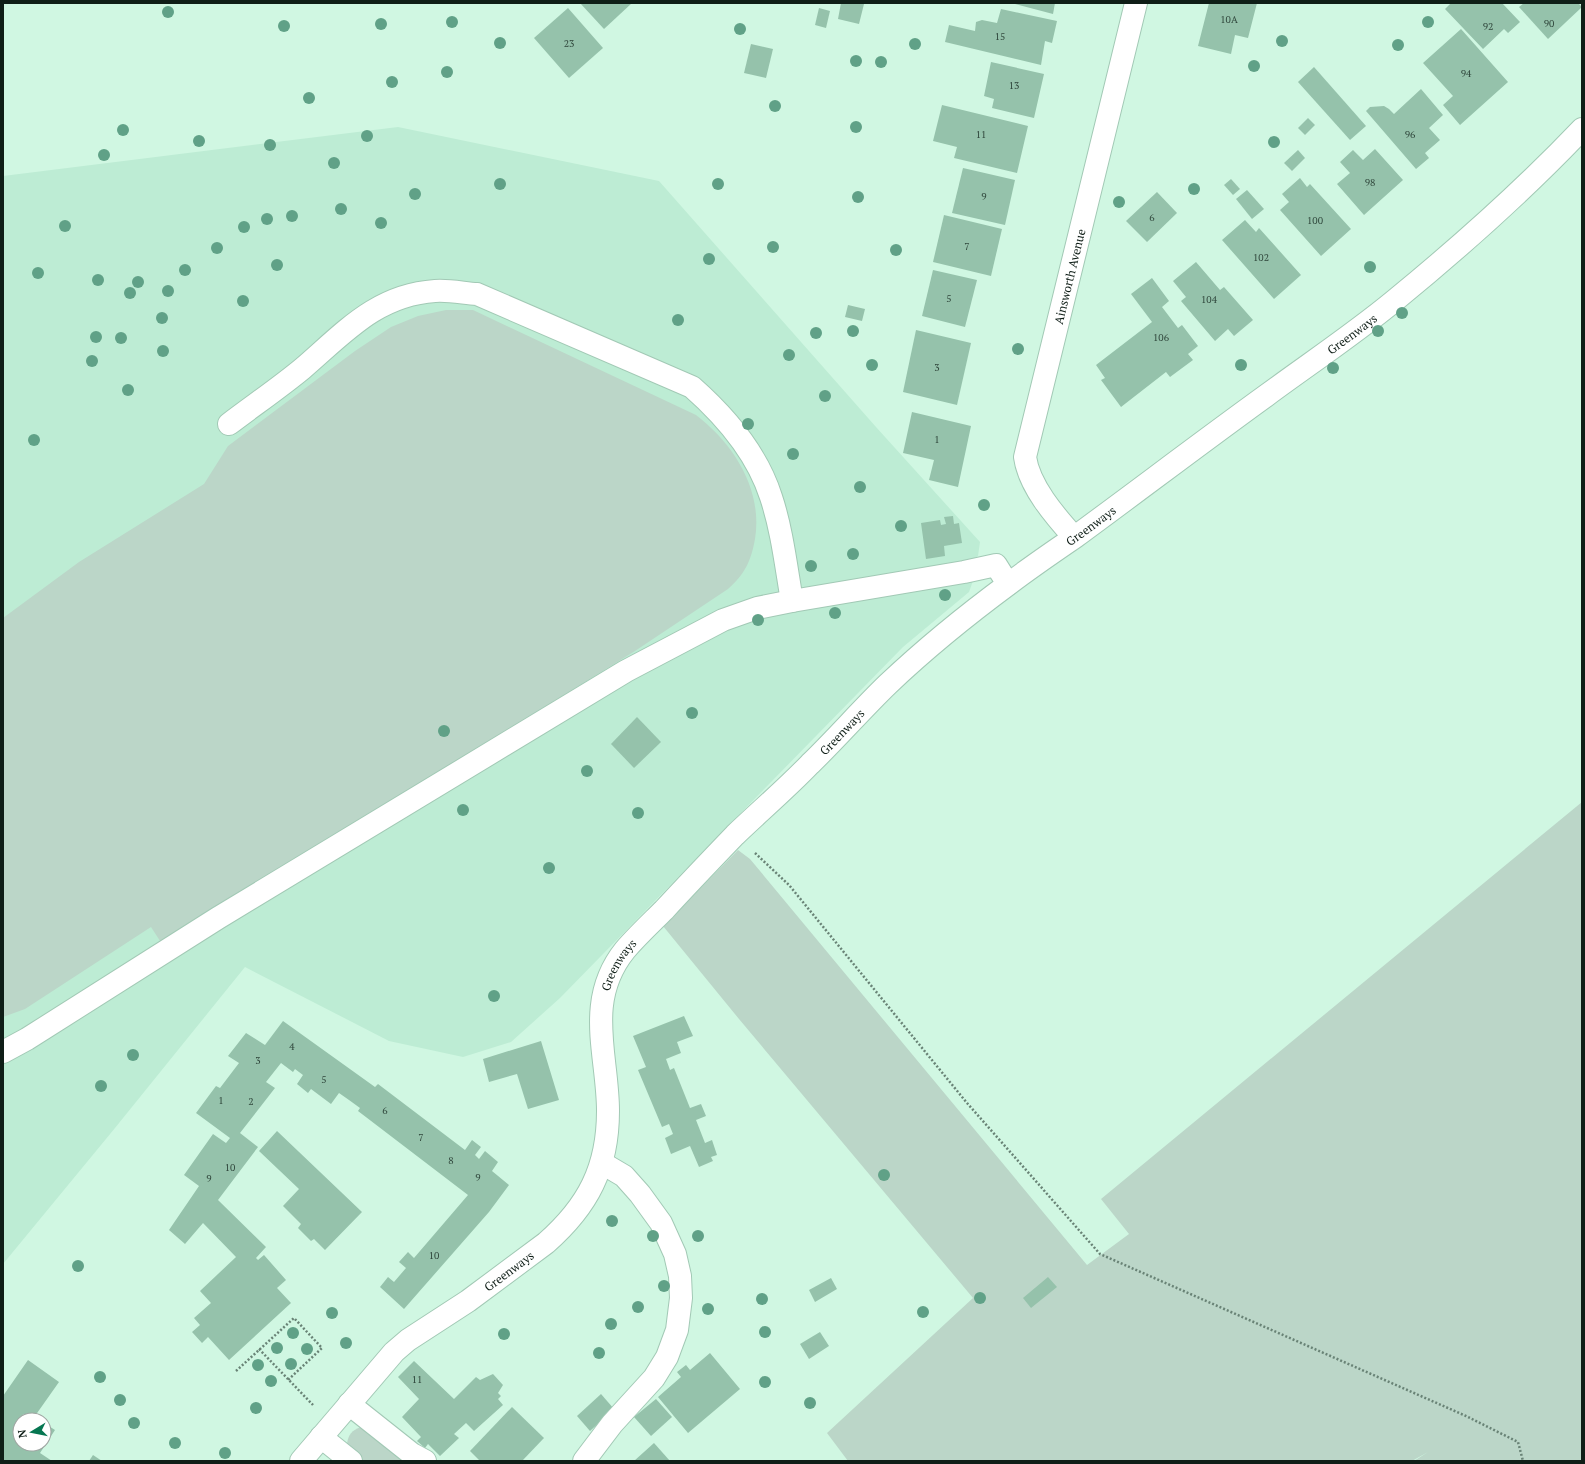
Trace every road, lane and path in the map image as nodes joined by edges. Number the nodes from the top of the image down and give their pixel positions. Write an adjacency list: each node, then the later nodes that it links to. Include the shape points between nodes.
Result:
1 (1136, 3): 4 (street, Ainsworth Avenue, via 1025,458 1031,479)
2 (1582, 129): 4 (street, Greenways, via 1526,186 1392,302)
3 (230, 424): 6 (street, via 376,308 420,293 449,291 477,294 692,387 717,411 745,445 762,475 777,517)
4 (1074, 538): 5 (street, Greenways)
5 (1008, 584): 6 (street, via 996,565); 7 (street, Greenways, via 925,649)
6 (792, 601): 8 (street, via 758,608 723,620 626,671 218,918)
7 (736, 835): 9 (street, Greenways, via 624,951 614,967 606,987 600,1020 608,1109); 20 (path, via 789,885 967,1103 1100,1254 1466,1416 1518,1442)
8 (3, 1052)
9 (602, 1163): 14 (street, Greenways, via 581,1206 558,1232 474,1297 408,1340 377,1370); 19 (street, via 624,1176 661,1224 675,1254 681,1298 677,1330 667,1357 654,1378 612,1424)
10 (259, 1349): 11 (path); 12 (path); 12 (path, via 294,1318 322,1348)
11 (236, 1371)
12 (288, 1380): 13 (path)
13 (298, 1391)
14 (349, 1404): 15 (street, Greenways); 18 (street, via 412,1454)
15 (321, 1437): 16 (street, Greenways); 17 (street)
16 (301, 1461)
17 (351, 1461)
18 (425, 1461)
19 (584, 1461)
20 (1523, 1461)

